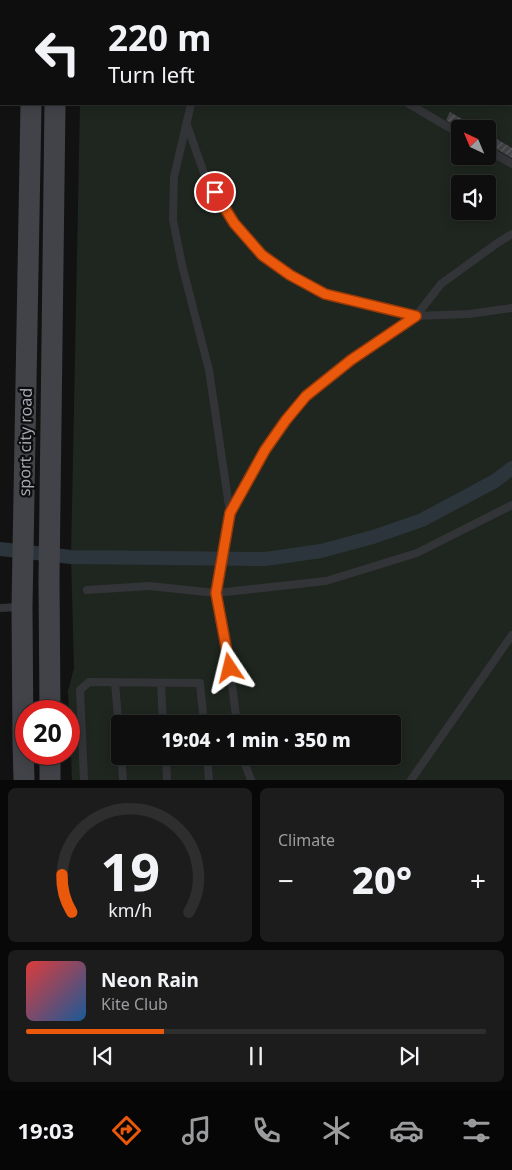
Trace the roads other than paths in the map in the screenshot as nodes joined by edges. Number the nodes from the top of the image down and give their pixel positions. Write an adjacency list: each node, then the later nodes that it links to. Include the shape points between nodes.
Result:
1 (31, 105): 11 (main road, sport city road)
2 (55, 105): 10 (main road, sport city road)
3 (191, 105): 5 (lane)
4 (411, 105): 6 (lane)
5 (187, 125): 13 (lane, via 205,176 234,223 262,255 325,294); 15 (lane, via 174,177 173,220 209,370)
6 (451, 129)
7 (496, 155): 8 (lane)
8 (512, 164)
9 (512, 234): 13 (lane, via 441,284)
10 (53, 244): 11 (main road); 21 (main road, sport city road)
11 (29, 245): 18 (main road, sport city road)
12 (512, 308): 13 (lane)
13 (416, 316): 15 (lane, via 351,360 306,396 265,450)
14 (512, 504): 17 (lane, via 417,553 326,581)
15 (230, 513): 17 (lane)
16 (87, 590): 17 (lane, via 149,586)
17 (216, 593): 29 (lane)
18 (22, 607): 19 (lane); 22 (main road, sport city road)
19 (0, 608)
20 (512, 635): 42 (lane)
21 (49, 679): 22 (main road); 25 (main road, sport city road)
22 (22, 682): 35 (main road, sport city road)
23 (115, 682): 24 (lane); 26 (lane); 37 (lane, via 89,682 80,690)
24 (160, 683): 27 (lane); 28 (lane, via 200,683)
25 (50, 700)
26 (118, 715)
27 (162, 715)
28 (203, 715)
29 (236, 715)
30 (50, 765): 36 (main road)
31 (122, 765): 38 (lane)
32 (166, 765): 39 (lane)
33 (208, 765): 40 (lane)
34 (245, 765): 41 (lane)
35 (24, 780)
36 (50, 780)
37 (84, 780)
38 (123, 780)
39 (167, 780)
40 (209, 780)
41 (250, 780)
42 (411, 780)

